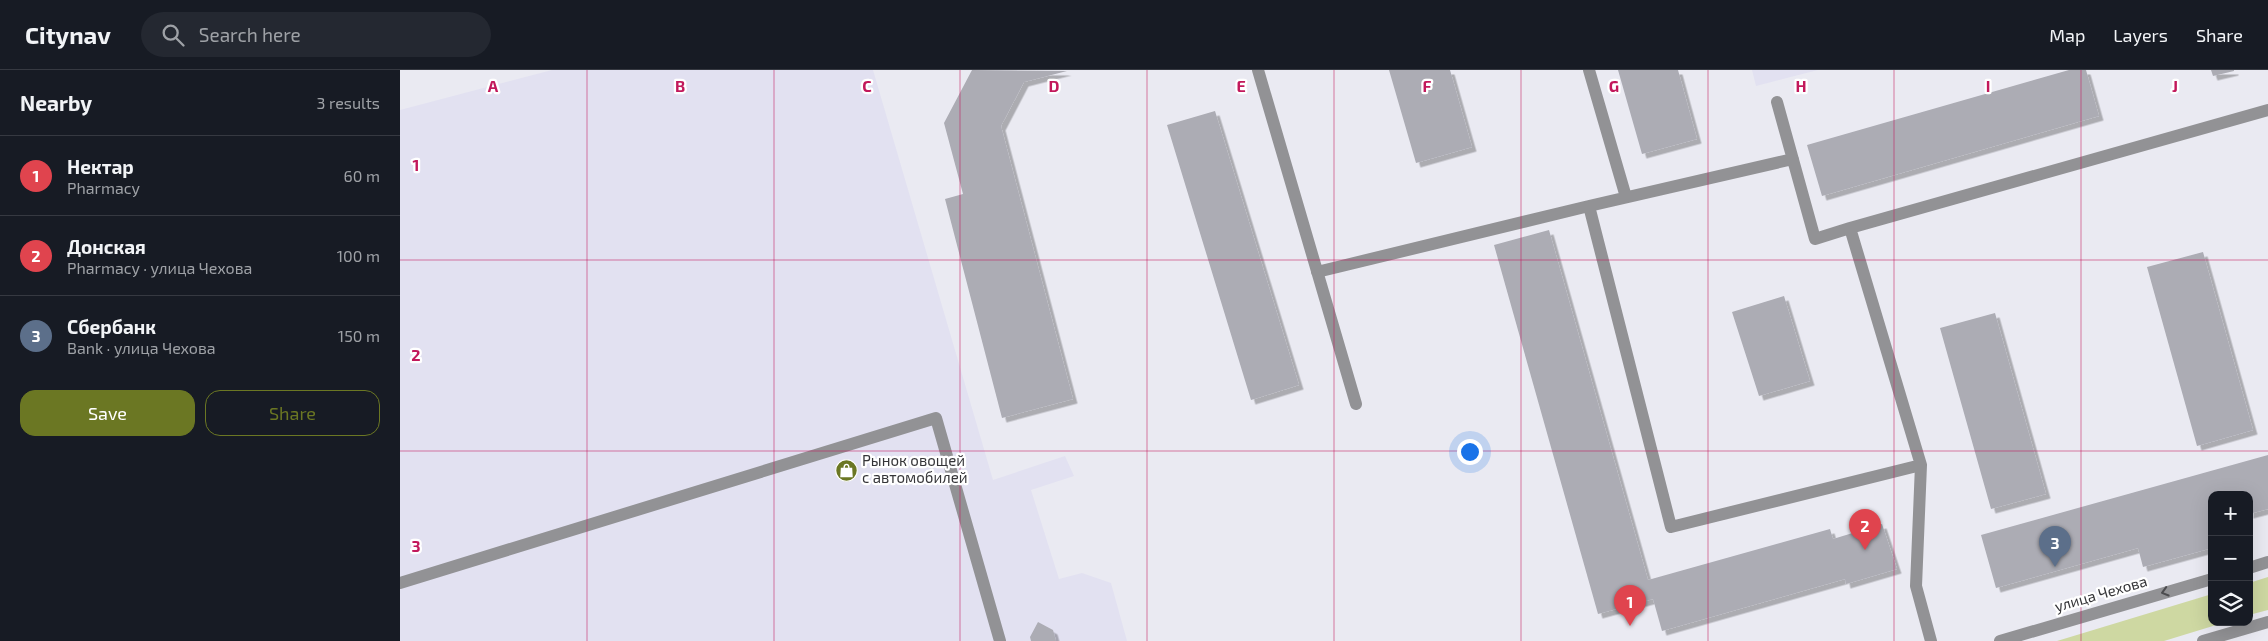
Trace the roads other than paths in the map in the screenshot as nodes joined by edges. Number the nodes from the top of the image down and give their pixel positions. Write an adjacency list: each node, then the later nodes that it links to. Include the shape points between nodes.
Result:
1 (1258, 70): 9 (street)
2 (1589, 70): 6 (street)
3 (1777, 102): 5 (street)
4 (2268, 110): 8 (street)
5 (1793, 159): 6 (street); 8 (street, via 1815,239)
6 (1626, 197): 7 (street)
7 (1589, 206): 9 (street); 11 (street, via 1671,527)
8 (1850, 228): 11 (street)
9 (1318, 272): 10 (street)
10 (1356, 404)
11 (1921, 465): 18 (street, via 1916,586)
12 (2268, 562): 13 (street)
13 (2253, 567)
14 (2208, 580): 19 (street, улица Чехова, one-way to 19)
15 (400, 583): 17 (street, via 936,418)
16 (2268, 622): 20 (street)
17 (1000, 641)
18 (1931, 641)
19 (2002, 641)
20 (2202, 641)

